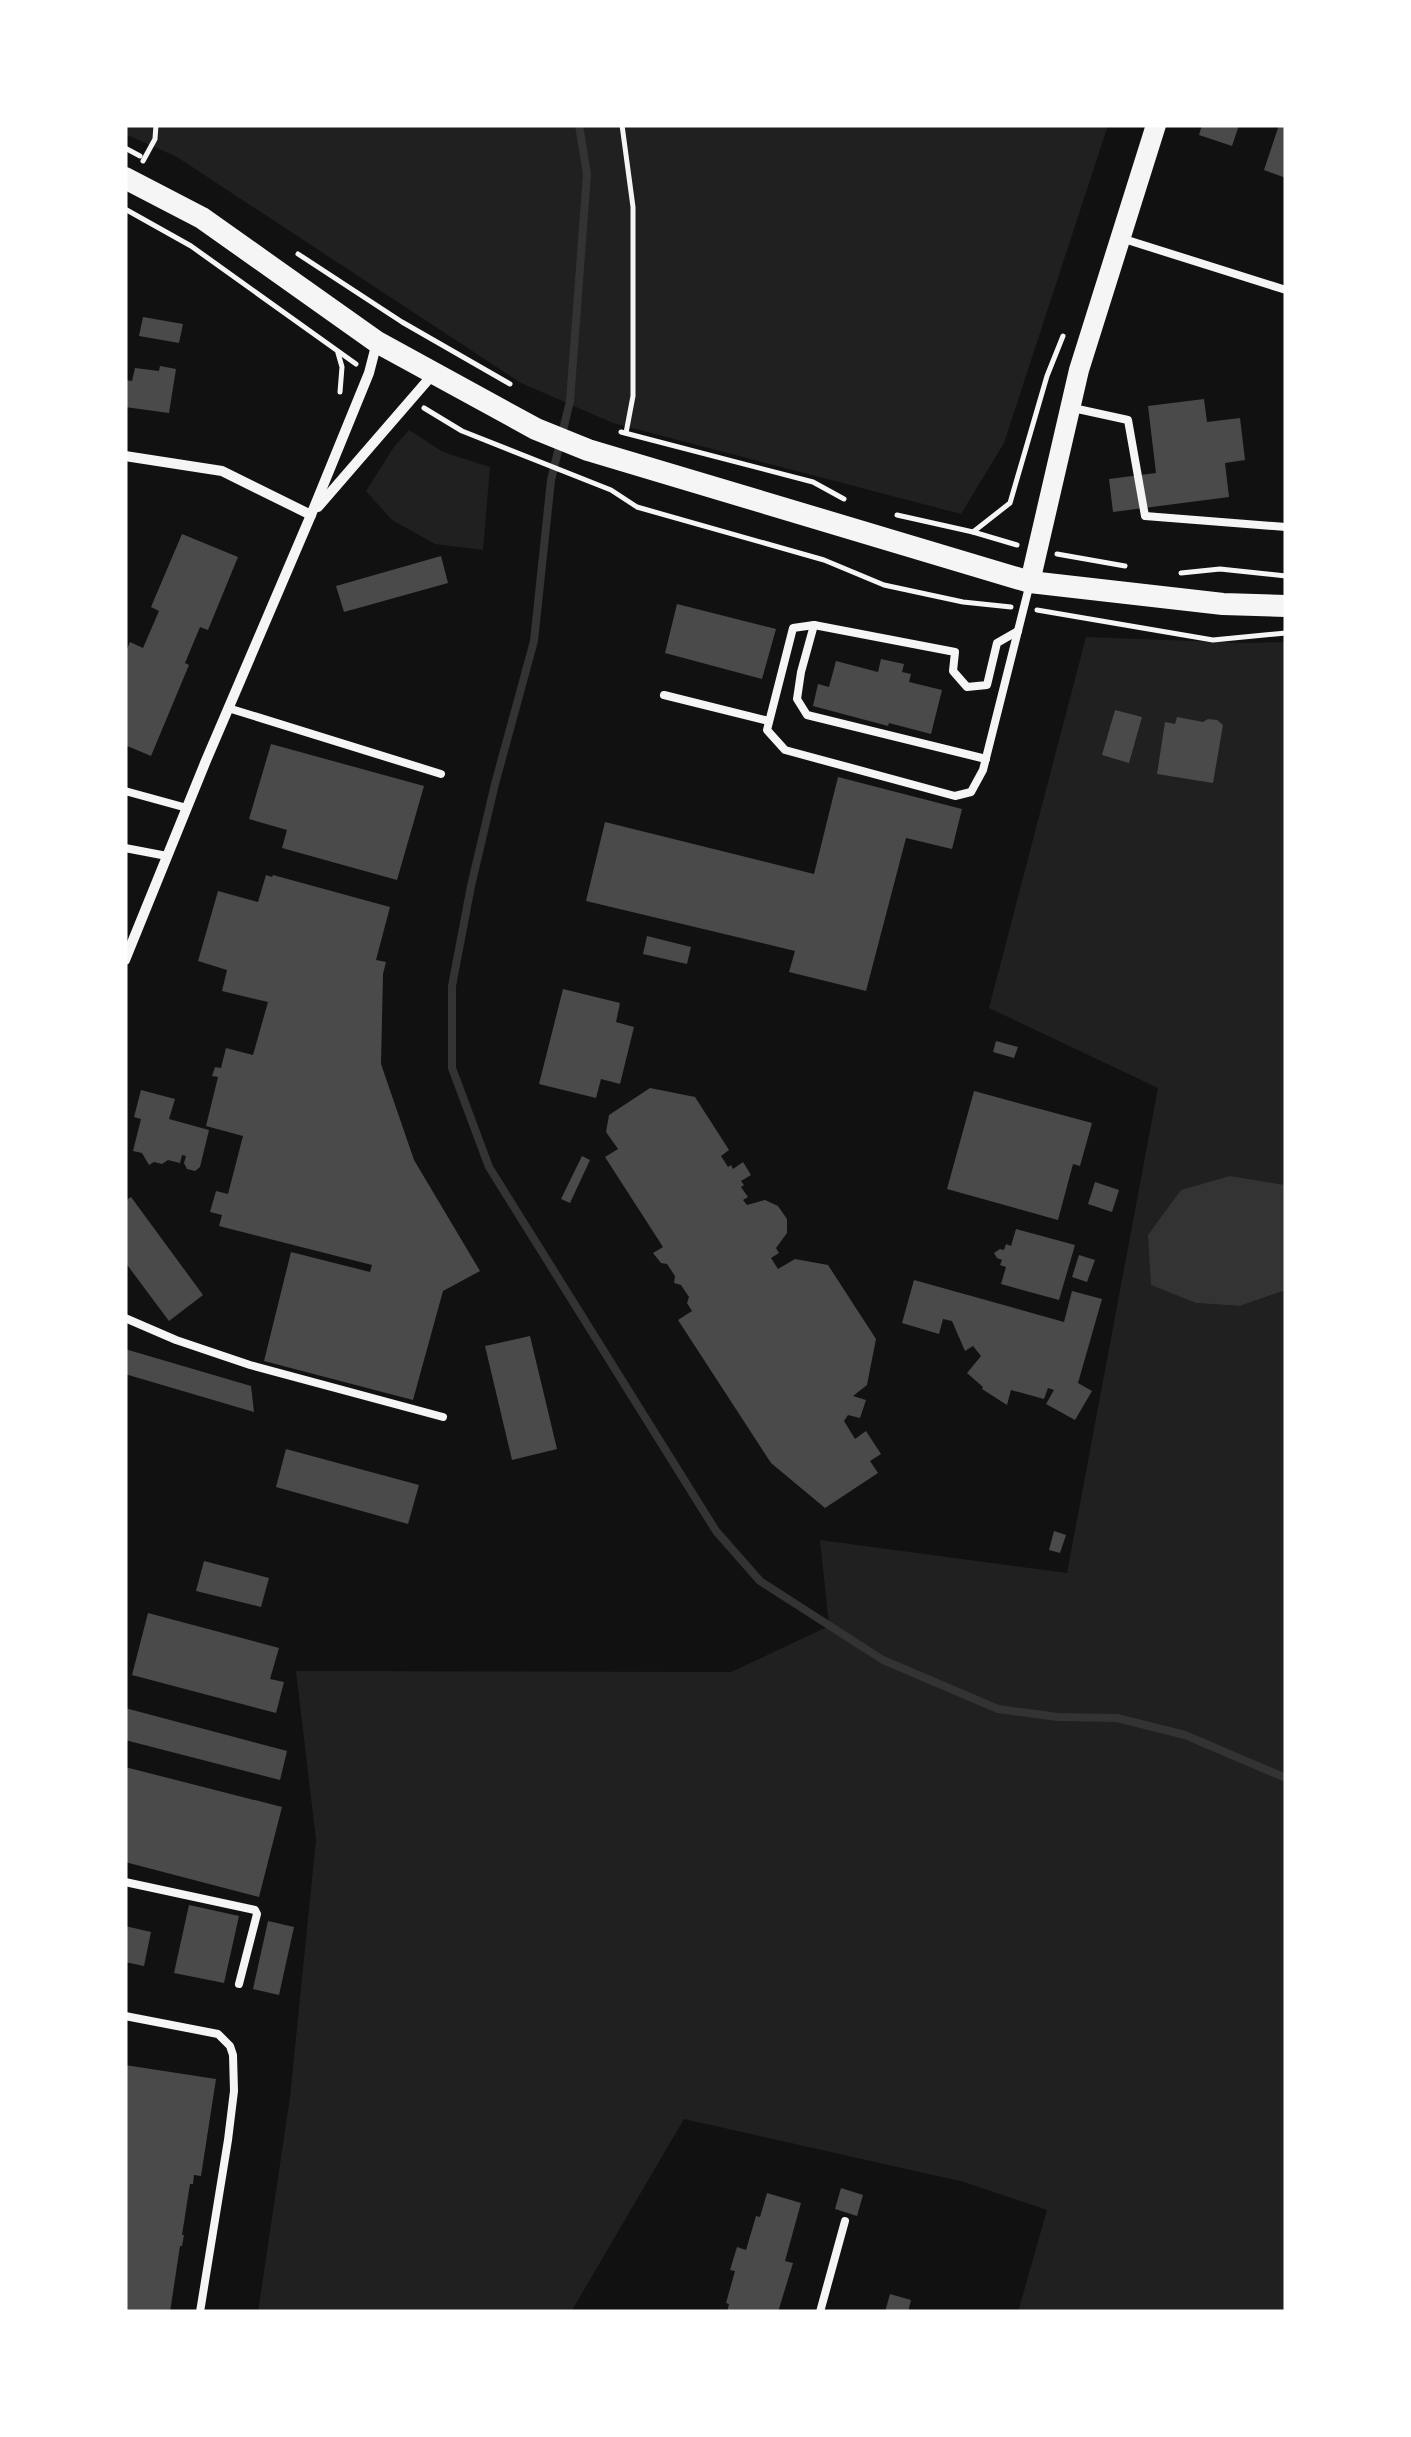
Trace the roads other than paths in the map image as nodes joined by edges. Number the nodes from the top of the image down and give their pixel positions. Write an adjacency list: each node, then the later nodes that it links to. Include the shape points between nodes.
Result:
1 (1156, 125): 3 (main road)
2 (125, 178): 5 (main road, via 202,218)
3 (1120, 238): 4 (lane); 7 (main road)
4 (1286, 290)
5 (378, 342): 6 (main road); 9 (street)
6 (434, 372): 9 (street); 11 (main road, via 588,450)
7 (1069, 408): 10 (lane, via 1128,420 1145,516); 11 (main road)
8 (125, 456): 9 (street, via 222,471)
9 (311, 516): 16 (street)
10 (1286, 527)
11 (1030, 582): 12 (main road); 14 (lane)
12 (1286, 606)
13 (814, 625): 14 (lane, via 955,652 953,671 966,687 987,685 997,643); 17 (lane, via 793,628); 18 (lane, via 797,699 807,714)
14 (1018, 631): 18 (lane)
15 (664, 695): 17 (lane)
16 (228, 708): 19 (lane); 21 (street)
17 (769, 721): 18 (lane, via 766,730 786,750 955,796 971,792)
18 (986, 759)
19 (441, 774)
20 (125, 791): 21 (lane)
21 (187, 808): 23 (street)
22 (125, 848): 23 (lane)
23 (167, 856): 24 (street)
24 (125, 960)
25 (125, 1318): 26 (lane, via 250,1365)
26 (443, 1417)
27 (125, 1882): 28 (lane, via 255,1910)
28 (239, 1984)
29 (125, 2016): 31 (lane, via 218,2034 233,2055 228,2140)
30 (845, 2222): 32 (lane)
31 (200, 2312)
32 (820, 2312)

